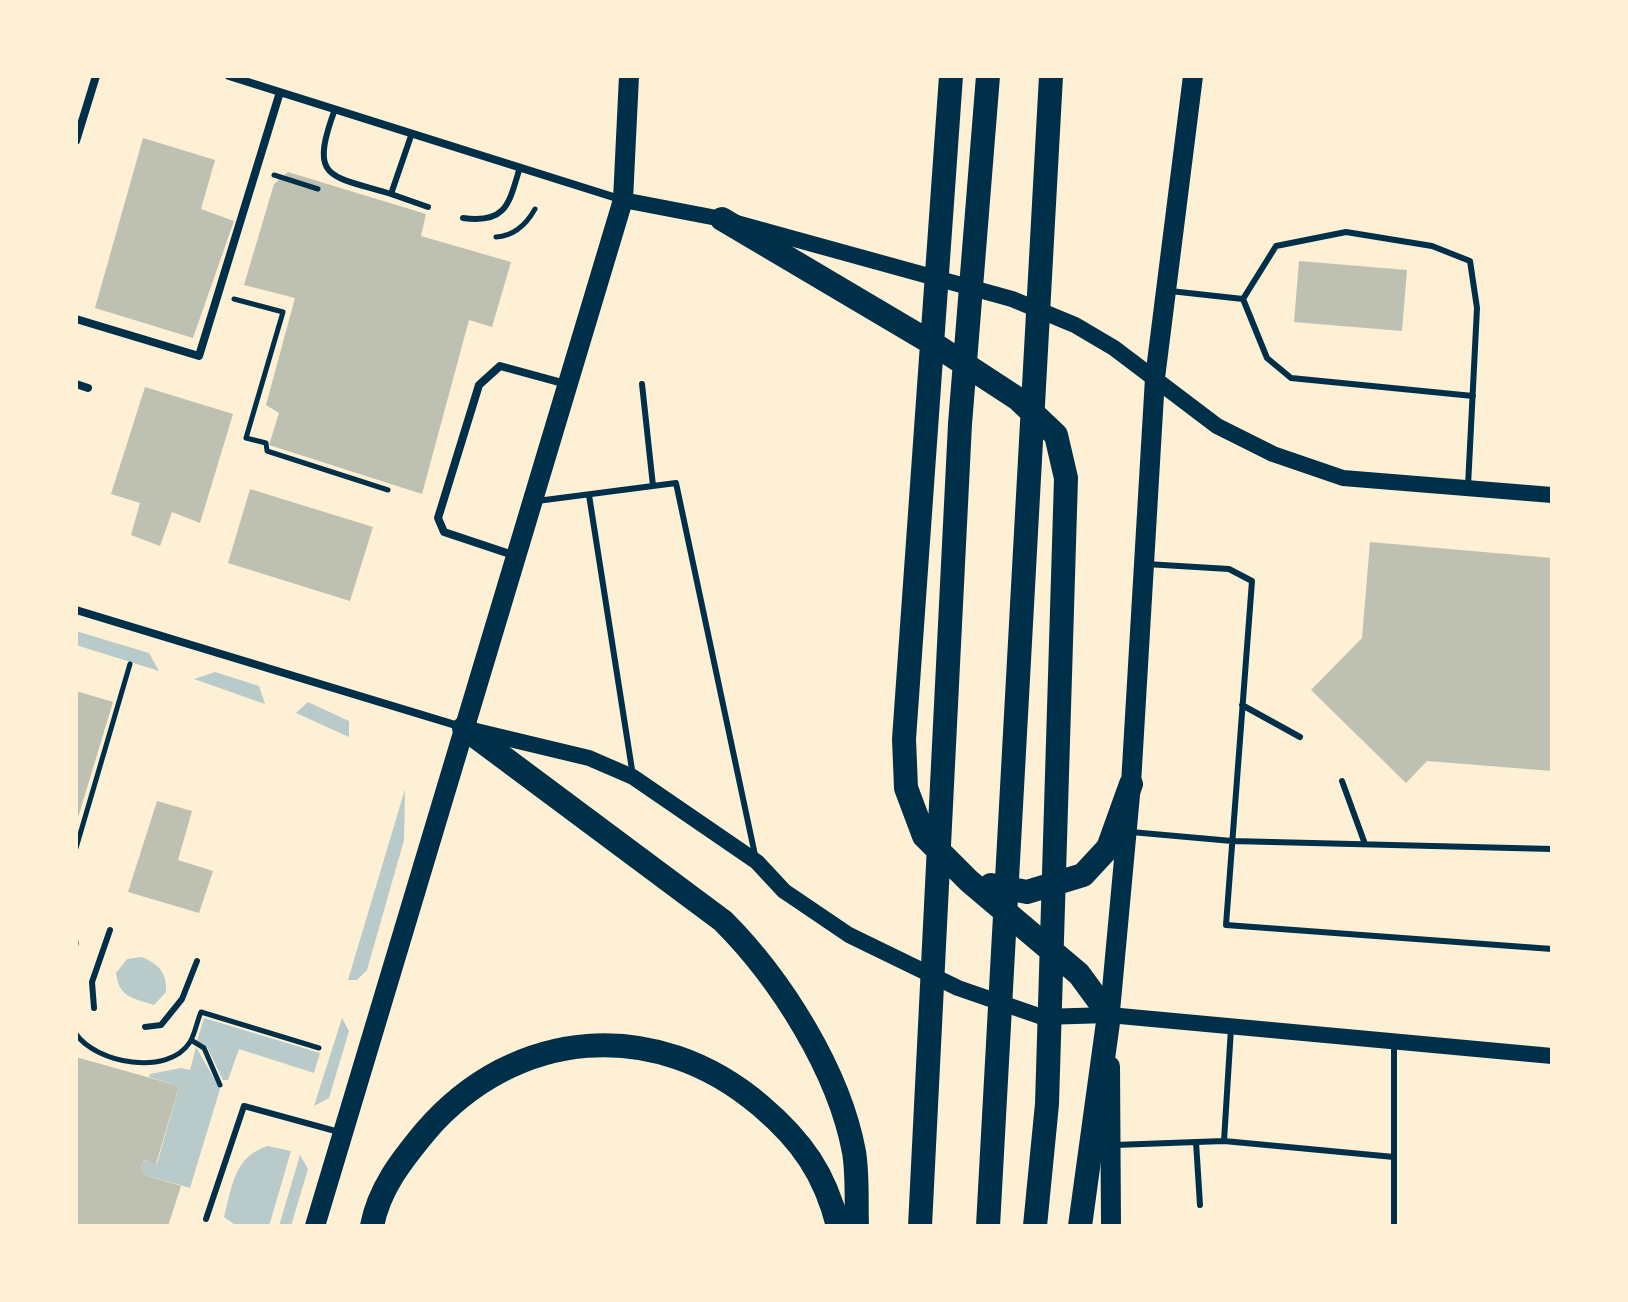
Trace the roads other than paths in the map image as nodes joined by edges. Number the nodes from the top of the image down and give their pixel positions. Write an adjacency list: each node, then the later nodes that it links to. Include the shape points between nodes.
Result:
1 (96, 76): 11 (street)
2 (229, 76): 8 (street)
3 (629, 76): 14 (main road)
4 (951, 76): 46 (highway, via 904,739 906,788 924,836)
5 (988, 76): 67 (highway, via 960,424)
6 (1051, 76): 68 (highway)
7 (1193, 76): 18 (main road)
8 (280, 92): 9 (street); 20 (street, via 199,356)
9 (335, 109): 10 (street); 13 (lane, via 321,148 324,165 338,178)
10 (412, 133): 12 (street); 13 (lane)
11 (76, 141)
12 (520, 167): 14 (street); 16 (lane, via 509,202 499,214 485,221)
13 (391, 194): 15 (lane)
14 (623, 200): 17 (main road); 24 (main road)
15 (428, 207)
16 (463, 218)
17 (722, 219): 21 (main road, via 1012,299 1075,325); 69 (highway, via 1018,399 1056,435 1066,478 1047,1104)
18 (1166, 291): 19 (lane); 21 (main road)
19 (1243, 299): 26 (lane, via 1267,358 1291,378); 26 (lane, via 1276,246 1346,232 1432,246 1470,261 1477,308)
20 (76, 319)
21 (1155, 378): 28 (main road, via 1217,426 1273,454 1343,478); 33 (main road)
22 (76, 384): 25 (street)
23 (642, 384): 27 (lane)
24 (568, 385): 31 (main road); 32 (street, via 500,366 479,385 438,518 444,532)
25 (88, 388)
26 (1473, 396): 28 (lane)
27 (653, 486): 29 (lane); 45 (lane, via 676,483)
28 (1468, 488): 30 (main road)
29 (589, 495): 31 (lane); 38 (lane)
30 (1552, 495)
31 (533, 501): 32 (main road)
32 (516, 556): 36 (main road)
33 (1144, 564): 35 (lane, via 1229,569 1252,581); 40 (main road)
34 (76, 610): 36 (street)
35 (1242, 705): 37 (lane); 42 (lane)
36 (464, 728): 38 (main road, via 589,758); 56 (main road); 66 (highway, via 723,921 759,957 836,1086 854,1154)
37 (1300, 737)
38 (633, 777): 45 (main road)
39 (1342, 781): 43 (lane)
40 (1131, 784): 41 (main road); 46 (highway, via 1108,848 1083,875 1027,892)
41 (1127, 831): 42 (lane); 51 (main road)
42 (1232, 841): 43 (lane); 48 (lane, via 1226,925)
43 (1365, 844): 44 (lane)
44 (1552, 849)
45 (757, 862): 51 (main road, via 784,891 849,935 958,988 1042,1017)
46 (969, 881): 51 (highway, via 1079,974)
47 (110, 930): 50 (lane, via 92,982)
48 (1552, 949)
49 (197, 961): 53 (lane, via 182,999 161,1025)
50 (94, 1008)
51 (1109, 1015): 52 (main road); 59 (main road); 70 (highway)
52 (1231, 1026): 54 (main road); 57 (lane)
53 (145, 1027)
54 (1394, 1041): 55 (main road); 60 (lane)
55 (1552, 1056)
56 (343, 1133): 62 (lane, via 244,1106); 63 (main road)
57 (1224, 1141): 58 (lane); 60 (lane)
58 (1196, 1142): 59 (lane); 61 (lane)
59 (1111, 1145): 71 (main road)
60 (1394, 1157): 72 (lane)
61 (1200, 1205)
62 (206, 1219)
63 (315, 1226)
64 (372, 1226): 65 (highway, via 376,1202 401,1160 438,1117 478,1085 529,1056 585,1045 641,1045 695,1062 745,1092 803,1148 829,1189)
65 (838, 1226)
66 (857, 1226)
67 (920, 1226)
68 (988, 1226)
69 (1035, 1226)
70 (1080, 1226)
71 (1111, 1226)
72 (1394, 1226)

